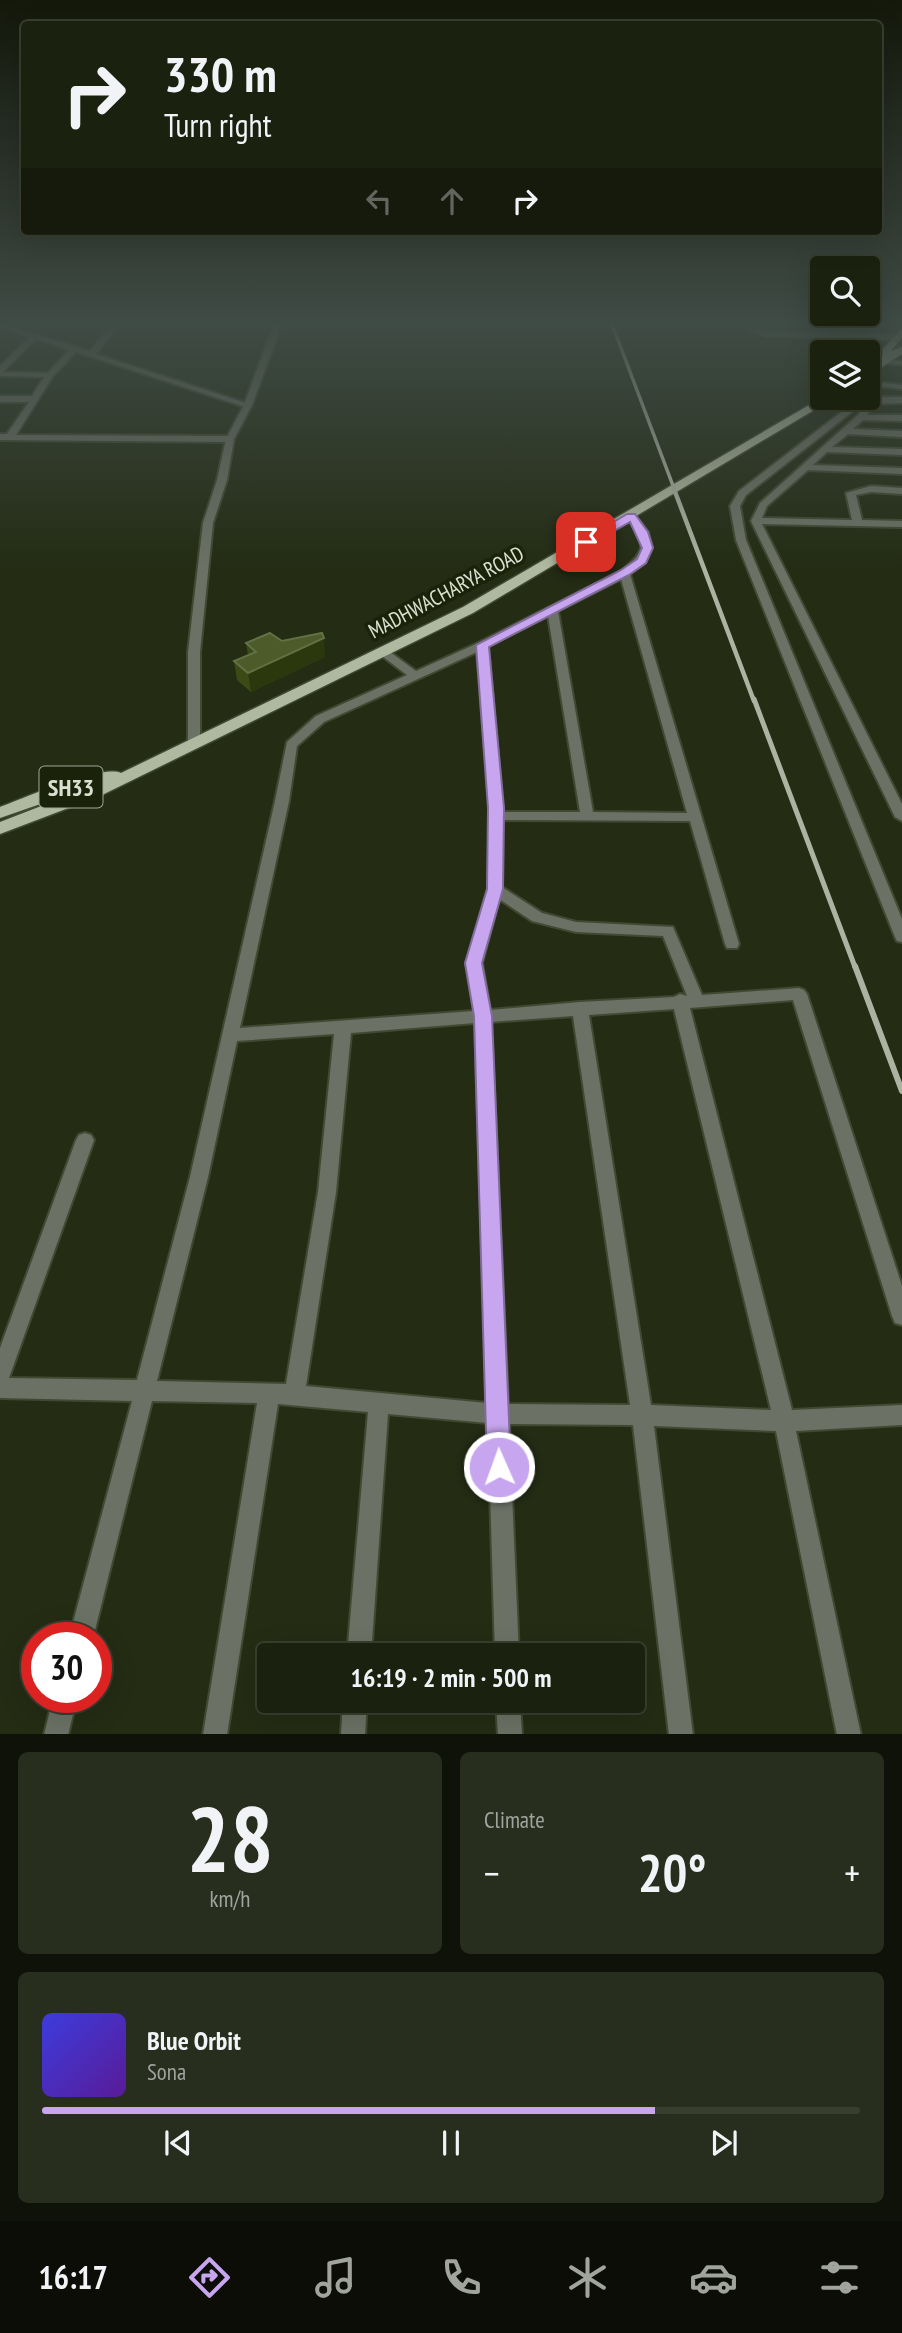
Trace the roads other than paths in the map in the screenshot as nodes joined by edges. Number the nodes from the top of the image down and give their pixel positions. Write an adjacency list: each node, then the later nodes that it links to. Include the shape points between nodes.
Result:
1 (29, 405): 10 (street)
2 (248, 405): 11 (street)
3 (810, 409): 17 (main road, MADHWACHARYA ROAD / SH33)
4 (850, 410): 35 (street, via 742,494 735,506 736,523)
5 (866, 410): 6 (street)
6 (861, 417): 7 (street); 8 (street)
7 (902, 418)
8 (847, 431): 9 (street); 12 (street)
9 (902, 434)
10 (5, 437): 11 (street)
11 (230, 439): 26 (street, via 208,523 194,652)
12 (828, 450): 13 (street); 14 (street)
13 (902, 452)
14 (807, 467): 15 (street); 18 (street, via 762,505)
15 (902, 471)
16 (902, 491): 19 (street, via 851,493)
17 (631, 516): 21 (street, via 648,548 642,561); 24 (main road, MADHWACHARYA ROAD / SH33, via 468,610)
18 (756, 520): 19 (street); 32 (street)
19 (858, 523): 20 (street)
20 (902, 524)
21 (625, 573): 22 (street); 31 (street)
22 (552, 609): 23 (street); 30 (street)
23 (482, 645): 25 (street); 28 (street)
24 (382, 651): 25 (street); 26 (main road, MADHWACHARYA ROAD / SH33)
25 (415, 676): 41 (street, via 320,719 291,745)
26 (194, 745): 27 (main road, MADHWACHARYA ROAD / SH33)
27 (145, 768): 29 (main road, MADHWACHARYA ROAD / SH33, via 87,781); 33 (main road, MADHWACHARYA ROAD)
28 (496, 808): 30 (street, via 497,816); 34 (street)
29 (0, 813)
30 (587, 814): 31 (street)
31 (696, 817): 36 (street)
32 (902, 817)
33 (0, 828)
34 (495, 889): 37 (street, via 537,917 576,927 668,931); 39 (street, via 474,963)
35 (902, 937)
36 (732, 944)
37 (688, 1000): 38 (street); 43 (street, via 799,994); 53 (street)
38 (580, 1008): 39 (street); 51 (street)
39 (483, 1016): 40 (street); 50 (street)
40 (343, 1028): 41 (street); 48 (street, via 327,1192)
41 (231, 1035): 46 (street)
42 (85, 1139): 44 (street)
43 (902, 1316)
44 (0, 1375)
45 (0, 1388): 46 (street)
46 (145, 1393): 47 (street); 54 (street)
47 (270, 1393): 48 (street); 61 (street)
48 (294, 1395): 49 (street)
49 (379, 1403): 50 (street); 55 (street)
50 (497, 1414): 51 (street); 56 (street)
51 (642, 1415): 53 (street); 64 (street)
52 (902, 1415): 53 (street)
53 (784, 1421): 65 (street)
54 (85, 1622)
55 (360, 1643)
56 (506, 1643)
57 (61, 1713): 60 (street)
58 (354, 1713): 62 (street)
59 (509, 1713): 63 (street)
60 (56, 1734)
61 (215, 1734)
62 (353, 1734)
63 (510, 1734)
64 (681, 1734)
65 (849, 1734)

